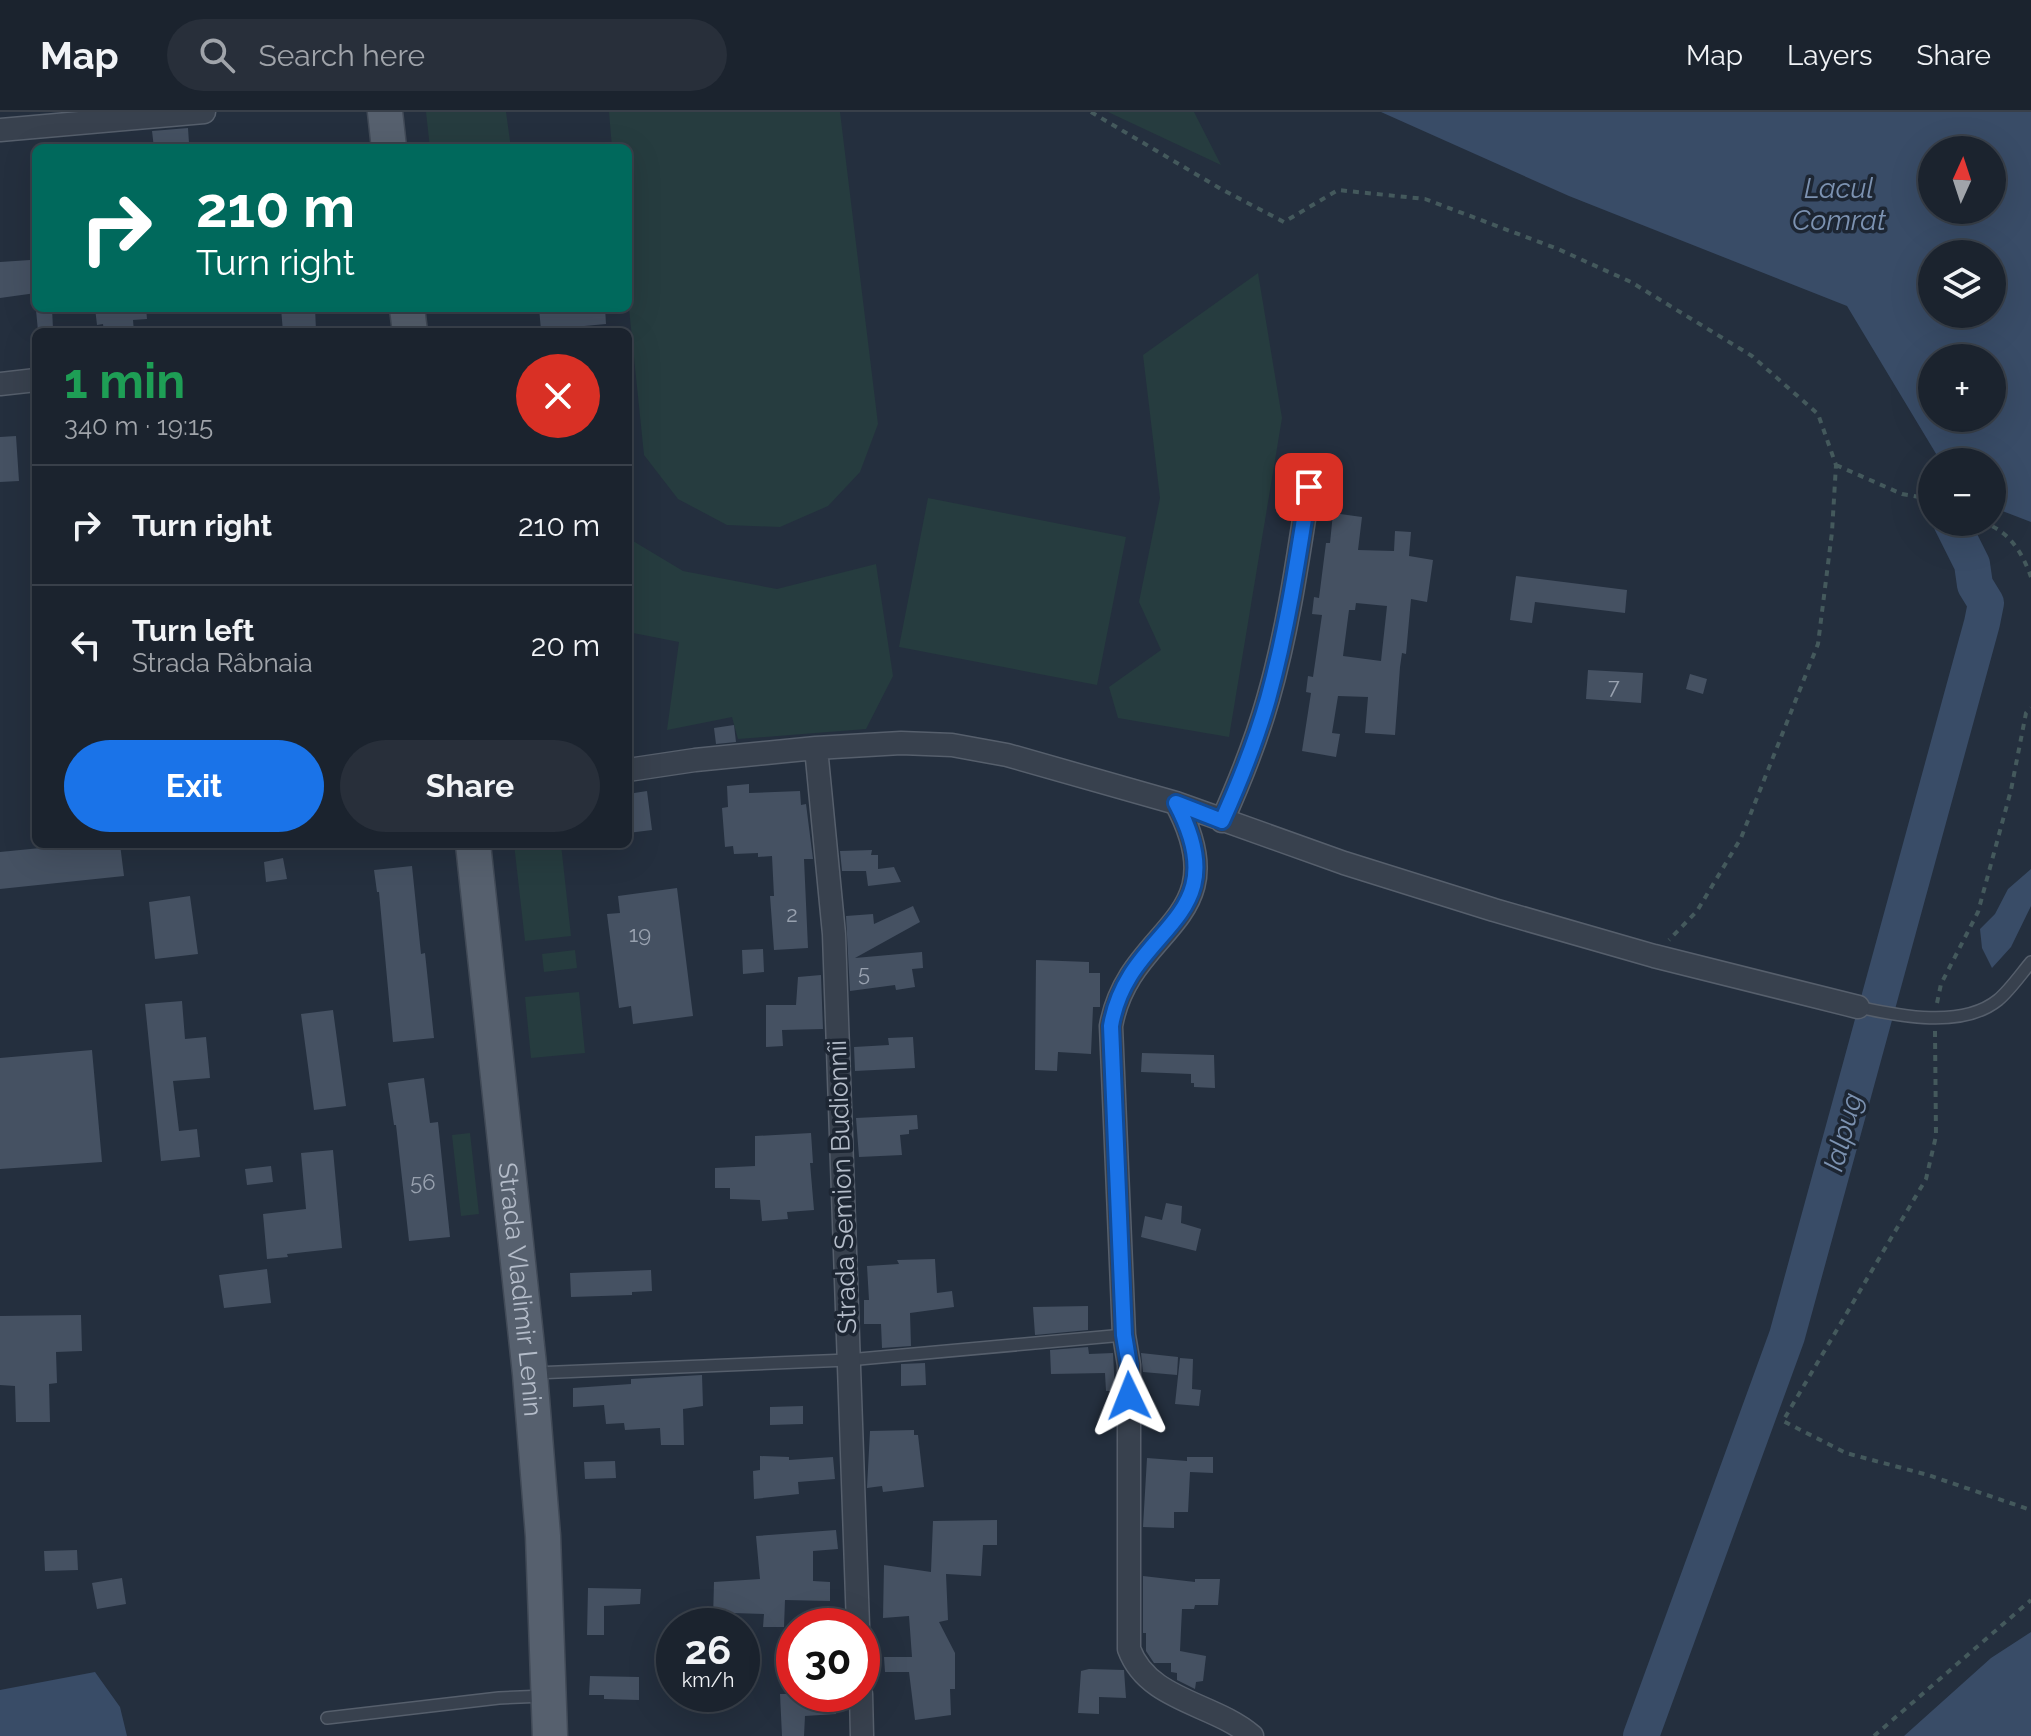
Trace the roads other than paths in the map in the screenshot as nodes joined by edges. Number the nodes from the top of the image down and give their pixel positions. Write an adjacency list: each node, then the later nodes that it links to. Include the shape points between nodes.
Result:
1 (204, 112): 3 (street)
2 (385, 112): 4 (main road)
3 (0, 130)
4 (389, 144)
5 (32, 380): 6 (street)
6 (0, 384)
7 (1309, 487): 11 (street, via 1268,699)
8 (816, 748): 9 (street); 10 (street, via 952,745 1007,755); 16 (street, Strada Semion Budionnîi, via 834,934)
9 (632, 769)
10 (1176, 803): 11 (street); 15 (street, via 1196,855 1193,894 1131,973 1111,1026)
11 (1222, 821): 14 (street, via 1494,910)
12 (473, 848): 17 (main road, Strada Vladimir Lenin)
13 (2031, 962): 14 (lane, via 1997,1001 1965,1015 1892,1015)
14 (1858, 1007)
15 (1124, 1335): 16 (lane); 24 (street, via 1129,1365 1129,1649 1141,1669 1171,1694 1238,1724)
16 (848, 1360): 17 (lane); 18 (street, Strada Semion Budionnîi)
17 (530, 1374): 19 (main road, Strada Vladimir Lenin)
18 (857, 1608)
19 (550, 1696): 21 (lane); 22 (main road, Strada Vladimir Lenin)
20 (861, 1712): 23 (street)
21 (327, 1718)
22 (550, 1736)
23 (862, 1736)
24 (1252, 1736)

